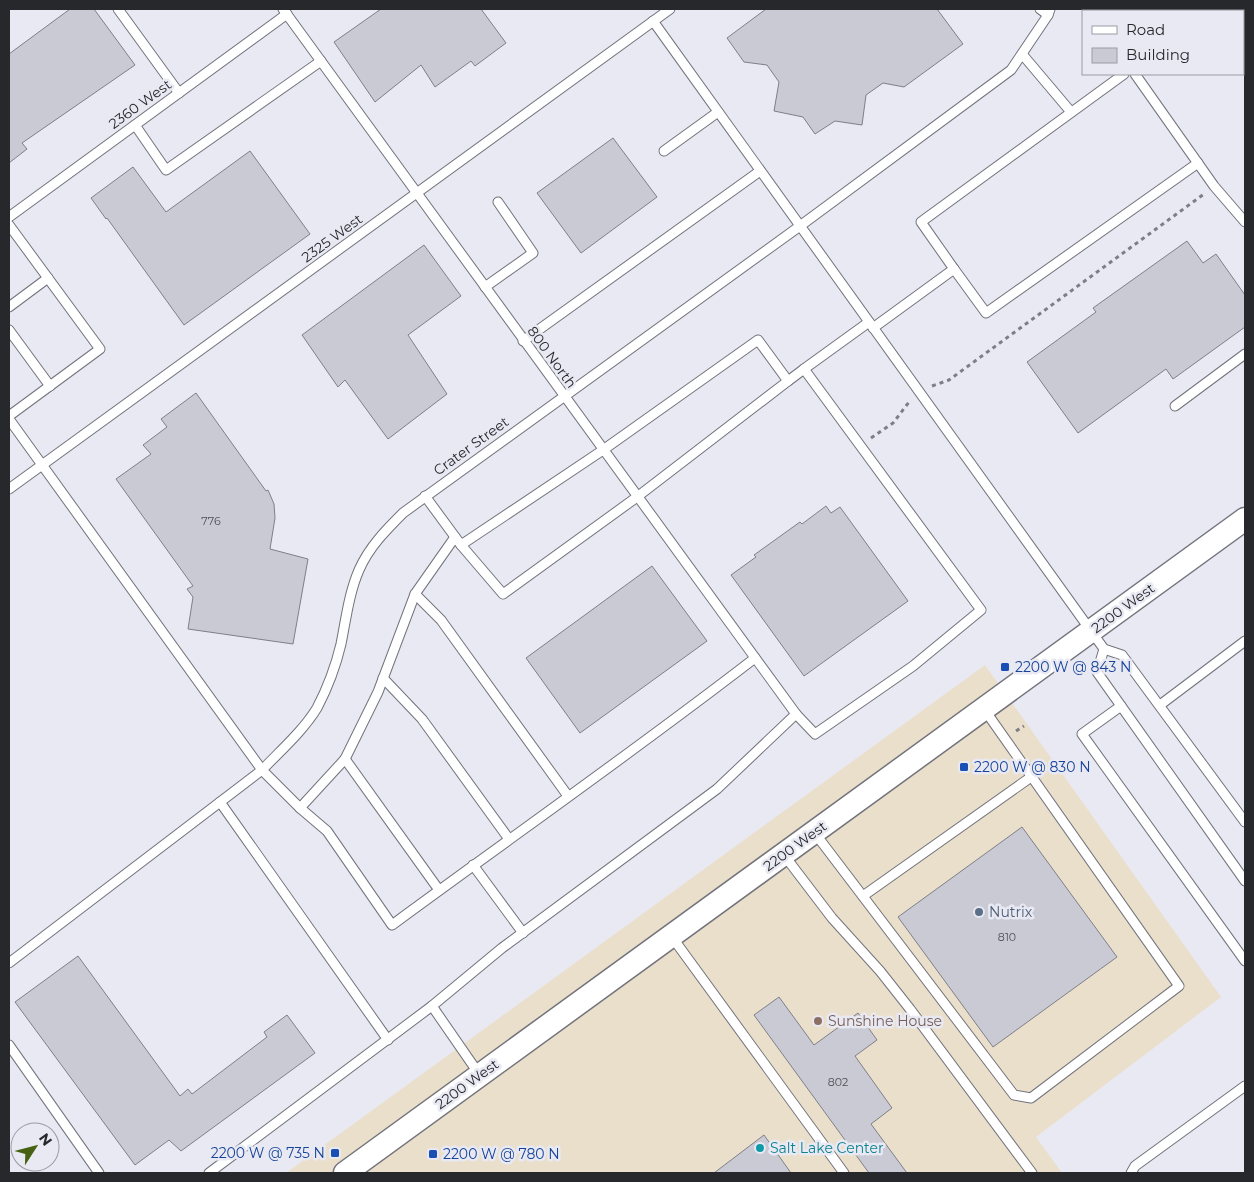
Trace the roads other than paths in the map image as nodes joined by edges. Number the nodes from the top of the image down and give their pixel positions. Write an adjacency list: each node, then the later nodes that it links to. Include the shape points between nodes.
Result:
1 (118, 9): 11 (lane)
2 (670, 9): 6 (lane, 2325 West)
3 (1040, 9): 5 (lane)
4 (285, 12): 8 (lane, 800 North); 11 (lane, 2360 West)
5 (1049, 12): 7 (lane, Crater Street)
6 (653, 21): 12 (lane); 18 (lane, 2325 West)
7 (1022, 54): 13 (lane); 23 (lane, Crater Street, via 1011,70)
8 (321, 61): 14 (lane, via 166,170); 18 (lane, 800 North)
9 (1123, 75): 13 (lane)
10 (1136, 75): 16 (lane)
11 (179, 93): 14 (lane, 2360 West)
12 (718, 112): 15 (lane); 17 (lane)
13 (1072, 112): 24 (lane, via 922,222)
14 (135, 125): 20 (lane, 2360 West)
15 (664, 151)
16 (1198, 162): 21 (lane); 24 (lane, via 986,313)
17 (760, 171): 23 (lane); 30 (lane)
18 (417, 193): 26 (lane, 800 North); 39 (lane, 2325 West)
19 (498, 202): 26 (lane, via 533,253)
20 (9, 216)
21 (1245, 222)
22 (9, 225): 25 (lane)
23 (800, 226): 28 (lane); 35 (lane, Crater Street)
24 (954, 269): 28 (lane)
25 (48, 278): 27 (lane); 34 (lane, via 100,350)
26 (485, 287): 30 (lane, 800 North)
27 (9, 307)
28 (871, 325): 32 (lane); 46 (lane)
29 (9, 330): 34 (lane)
30 (523, 341): 35 (lane, 800 North)
31 (1245, 354): 36 (lane)
32 (804, 369): 33 (lane); 54 (lane, 800 North, via 981,610 913,666 814,734)
33 (788, 381): 38 (lane, via 758,340); 42 (lane)
34 (50, 386): 37 (lane)
35 (564, 396): 38 (lane, 800 North); 41 (lane, Crater Street)
36 (1175, 406)
37 (9, 417): 39 (lane)
38 (603, 450): 42 (lane, 800 North); 44 (lane)
39 (42, 464): 40 (lane, 2325 West); 56 (lane)
40 (9, 489)
41 (425, 496): 44 (lane); 56 (lane, Crater Street, via 403,513 372,546 356,578 340,646 316,709)
42 (637, 497): 44 (lane, via 503,594); 49 (lane, 800 North)
43 (1245, 519): 46 (street, 2200 West)
44 (458, 541): 45 (lane)
45 (415, 594): 50 (lane); 58 (lane, via 441,620)
46 (1091, 631): 48 (lane); 53 (street, 2200 West)
47 (1245, 642): 51 (lane)
48 (1104, 649): 51 (lane, via 1122,655); 52 (lane, via 1097,672)
49 (755, 658): 54 (lane, 800 North); 58 (lane)
50 (383, 678): 55 (lane); 63 (lane, via 422,719)
51 (1160, 705): 61 (lane)
52 (1121, 706): 66 (lane); 71 (lane, via 1082,734)
53 (984, 709): 57 (lane); 62 (street, 2200 West)
54 (796, 714): 69 (lane, via 717,789)
55 (345, 760): 60 (lane); 67 (lane)
56 (262, 770): 59 (lane, Crater Street); 60 (lane)
57 (1031, 777): 68 (lane); 68 (lane, via 1179,986 1030,1098 1014,1095)
58 (568, 796): 63 (lane)
59 (220, 802): 72 (lane, Crater Street); 74 (lane)
60 (300, 808): 67 (lane, via 327,831 392,925)
61 (1245, 822)
62 (814, 832): 64 (street, 2200 West); 68 (lane)
63 (509, 839): 65 (lane)
64 (784, 855): 70 (street, 2200 West); 82 (lane, via 832,918 910,1009)
65 (473, 865): 67 (lane); 69 (lane)
66 (1245, 881)
67 (439, 890)
68 (863, 896)
69 (523, 933): 73 (lane)
70 (671, 936): 76 (street, 2200 West); 81 (lane)
71 (1245, 961)
72 (9, 963)
73 (432, 1006): 74 (lane); 76 (lane)
74 (388, 1040): 79 (lane)
75 (9, 1045): 78 (lane)
76 (479, 1074): 80 (street, 2200 West)
77 (1245, 1086): 83 (lane, via 1135,1166)
78 (99, 1173)
79 (209, 1173)
80 (345, 1173)
81 (844, 1173)
82 (1032, 1173)
83 (1131, 1173)

